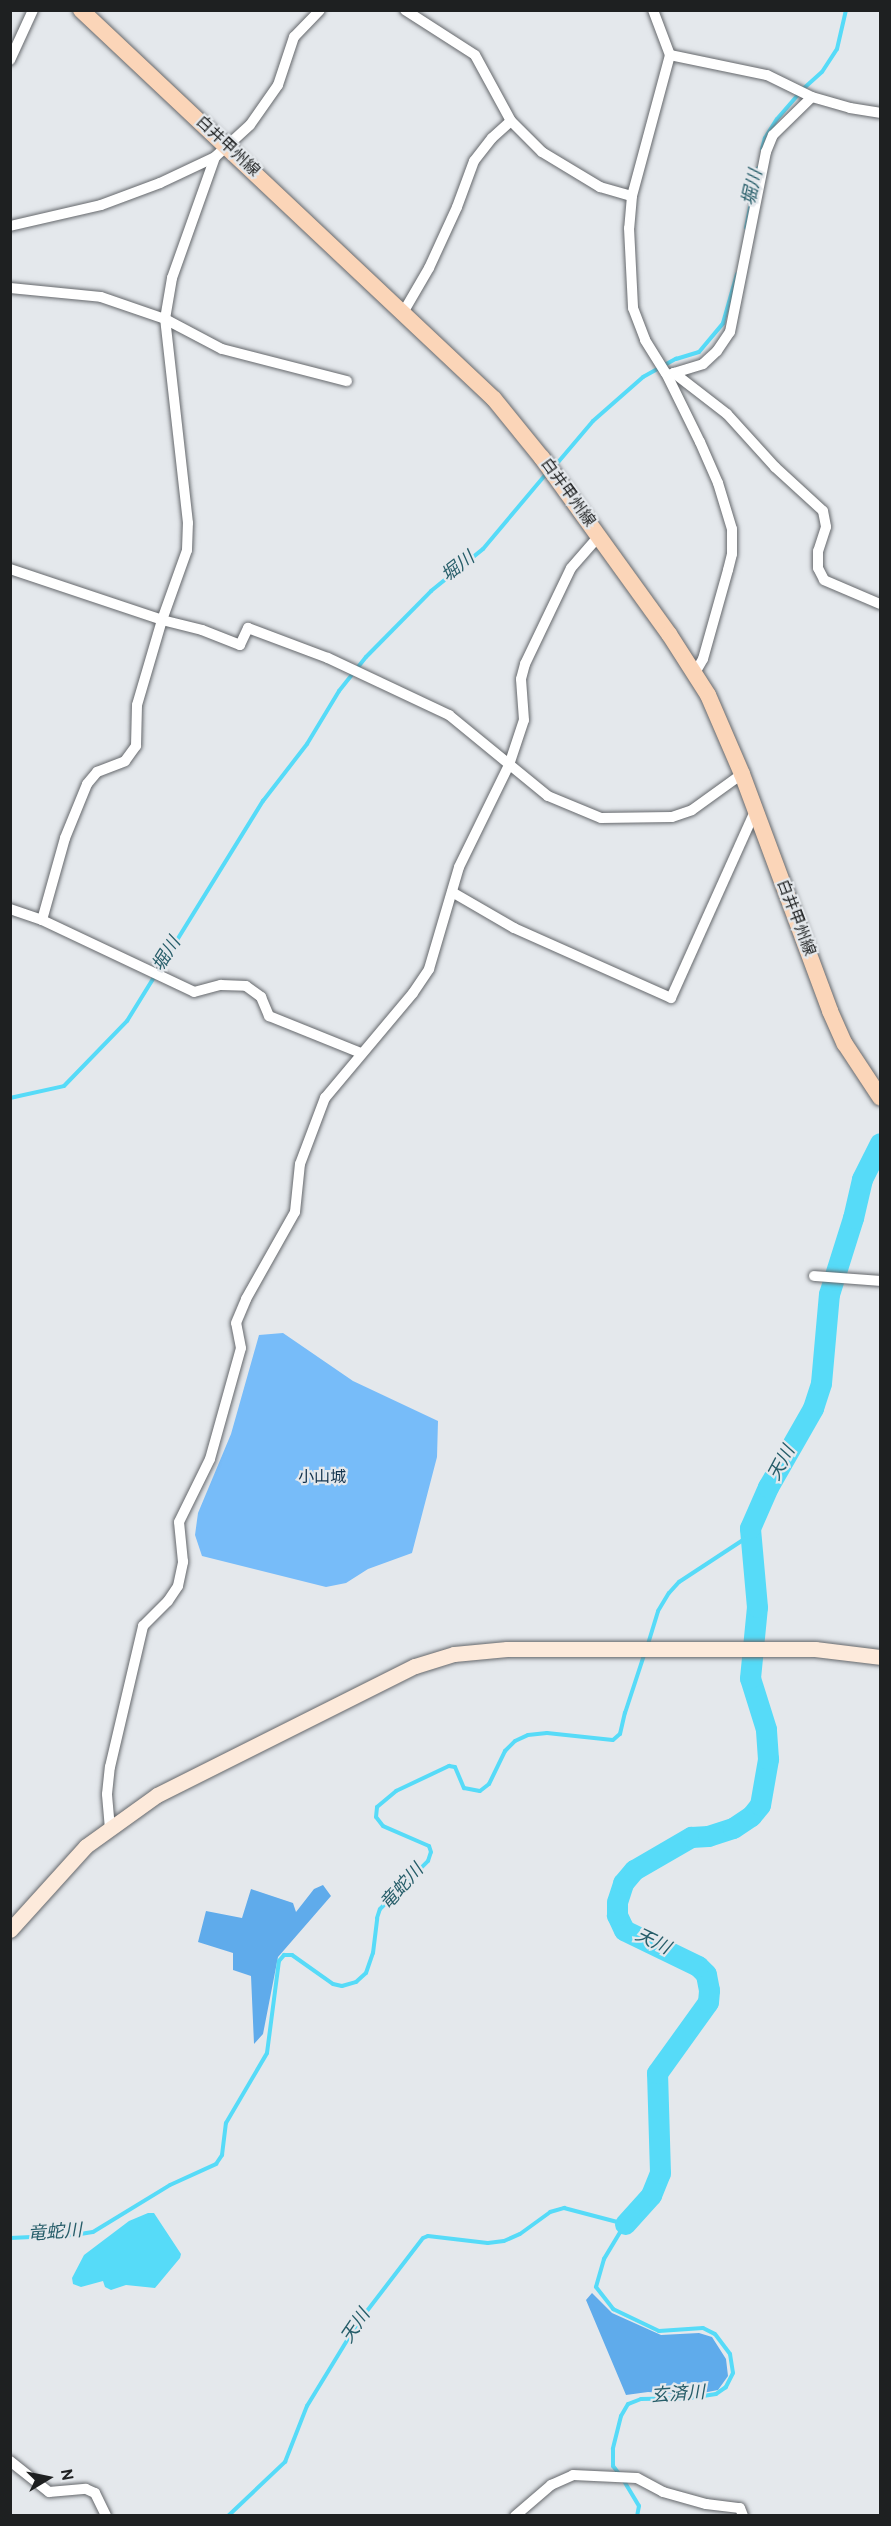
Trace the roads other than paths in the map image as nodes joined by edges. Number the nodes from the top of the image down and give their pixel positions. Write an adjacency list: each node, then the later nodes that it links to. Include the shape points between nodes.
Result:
1 (33, 10): 7 (street)
2 (81, 10): 11 (main road, 白井甲州線)
3 (320, 10): 11 (street, via 294,37 278,85 265,104 250,125)
4 (405, 10): 10 (street, via 475,55)
5 (653, 10): 6 (street)
6 (670, 55): 8 (street, via 767,75); 12 (street)
7 (10, 60)
8 (810, 95): 9 (street); 17 (street, via 773,135 766,152 730,332 703,364)
9 (880, 113)
10 (511, 121): 12 (street, via 542,152 561,164 600,187); 15 (street, via 474,161 458,207)
11 (221, 152): 13 (street, via 160,183 101,205); 15 (main road, 白井甲州線); 16 (street, via 172,278)
12 (632, 196): 17 (street, via 629,228 633,308 636,322 656,359)
13 (10, 226)
14 (10, 288): 16 (street, via 101,297)
15 (404, 312): 19 (main road, 白井甲州線, via 494,399)
16 (165, 319): 18 (street, via 222,349); 22 (street, via 188,523 187,550)
17 (670, 374): 21 (street, via 727,414 775,467 824,512 826,527 818,551 818,568 824,580); 23 (street, via 718,483 732,529 728,570 704,658)
18 (347, 381)
19 (598, 537): 23 (main road, 白井甲州線); 24 (street, via 571,568 525,664 521,679 524,720)
20 (10, 569): 22 (street)
21 (880, 604)
22 (162, 620): 24 (street, via 240,645 248,628 354,669 449,715); 29 (street, via 137,705 136,746 125,760 97,772 87,784 65,838)
23 (695, 673): 25 (main road, 白井甲州線)
24 (509, 765): 25 (street, via 548,796 580,811 610,818 672,817 692,810); 27 (street, via 459,867)
25 (742, 774): 26 (main road, 白井甲州線)
26 (755, 811): 27 (street, via 671,998 514,928); 31 (main road, 白井甲州線, via 830,1011 854,1060)
27 (452, 892): 30 (street, via 429,969)
28 (10, 909): 29 (street)
29 (42, 920): 30 (street, via 194,992 221,985 246,986 261,997 268,1016)
30 (362, 1053): 35 (street, via 325,1098 300,1164 295,1212 236,1323 241,1348 213,1448 179,1522 183,1562 178,1586 143,1626 110,1767)
31 (880, 1097)
32 (814, 1276): 33 (street)
33 (880, 1281)
34 (880, 1658): 35 (street, via 815,1649 740,1648 454,1654 415,1666 167,1790)
35 (110, 1829): 36 (street, via 87,1846)
36 (10, 1930)
37 (10, 2461): 38 (street, via 49,2492 86,2489 95,2493)
38 (106, 2516)
39 (515, 2516): 40 (street, via 551,2485 573,2475 631,2478 706,2504 740,2508)
40 (742, 2516)

